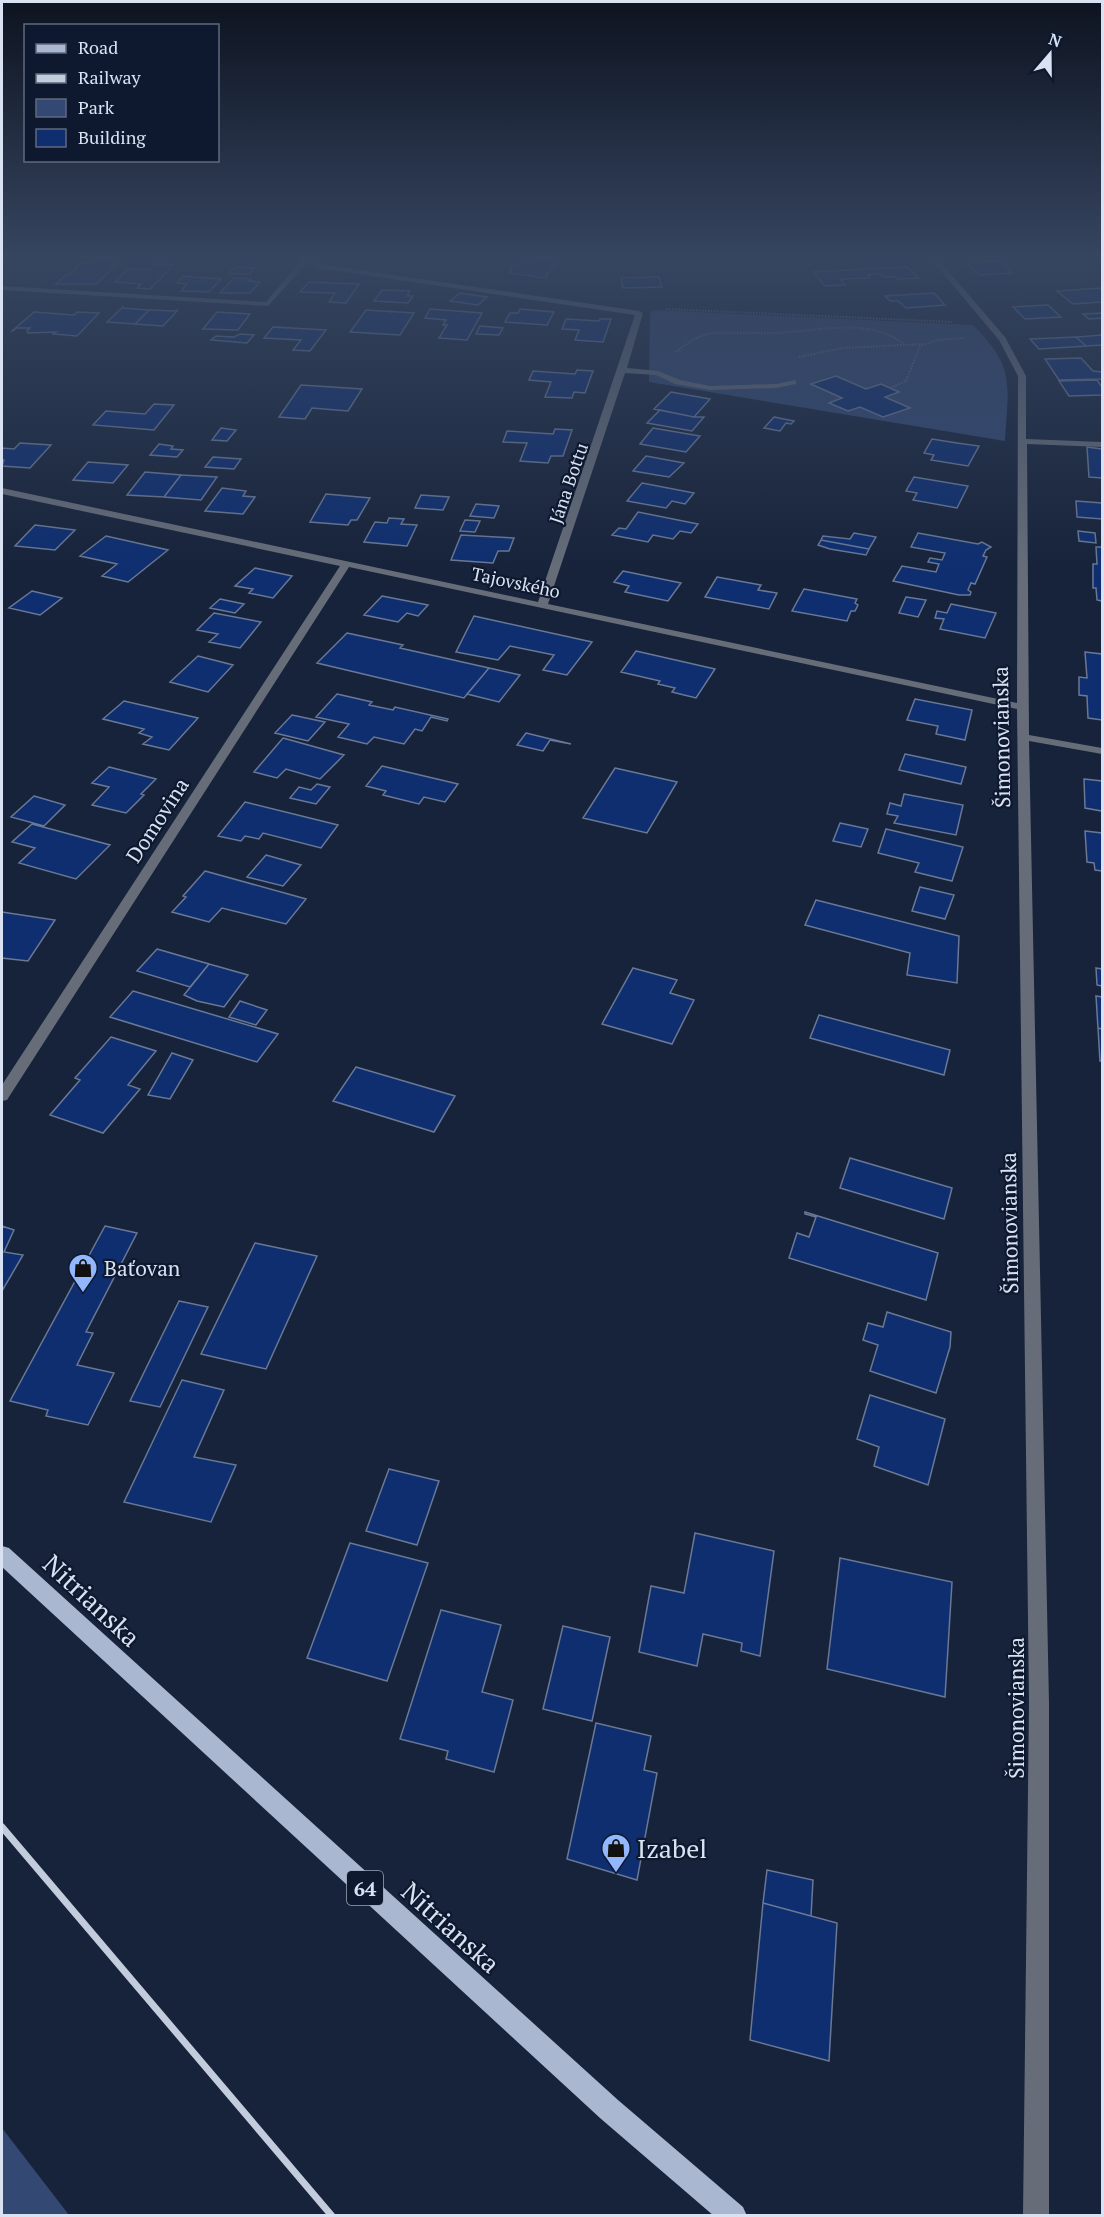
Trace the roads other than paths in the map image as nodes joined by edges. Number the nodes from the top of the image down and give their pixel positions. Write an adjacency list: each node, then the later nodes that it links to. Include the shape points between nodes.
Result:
1 (624, 362): 3 (street, Jána Bottu)
2 (1015, 362): 5 (street, Šimonovianska, via 1022,376)
3 (622, 370): 4 (street, via 658,373 678,382 710,388); 9 (street, Jána Bottu)
4 (793, 382)
5 (1022, 441): 6 (street); 10 (street, Šimonovianska)
6 (1102, 444)
7 (2, 491): 8 (street, Tajovského)
8 (346, 564): 9 (street, Tajovského); 13 (street, Domovina)
9 (542, 606): 10 (street, Tajovského)
10 (1023, 707): 11 (street, Šimonovianska)
11 (1023, 737): 12 (street); 16 (street, Šimonovianska, via 1039,1703)
12 (1102, 752)
13 (2, 1096)
14 (2, 1555): 15 (main road, Nitrianska / 64, via 609,2109)
15 (734, 2216)
16 (1036, 2216)

